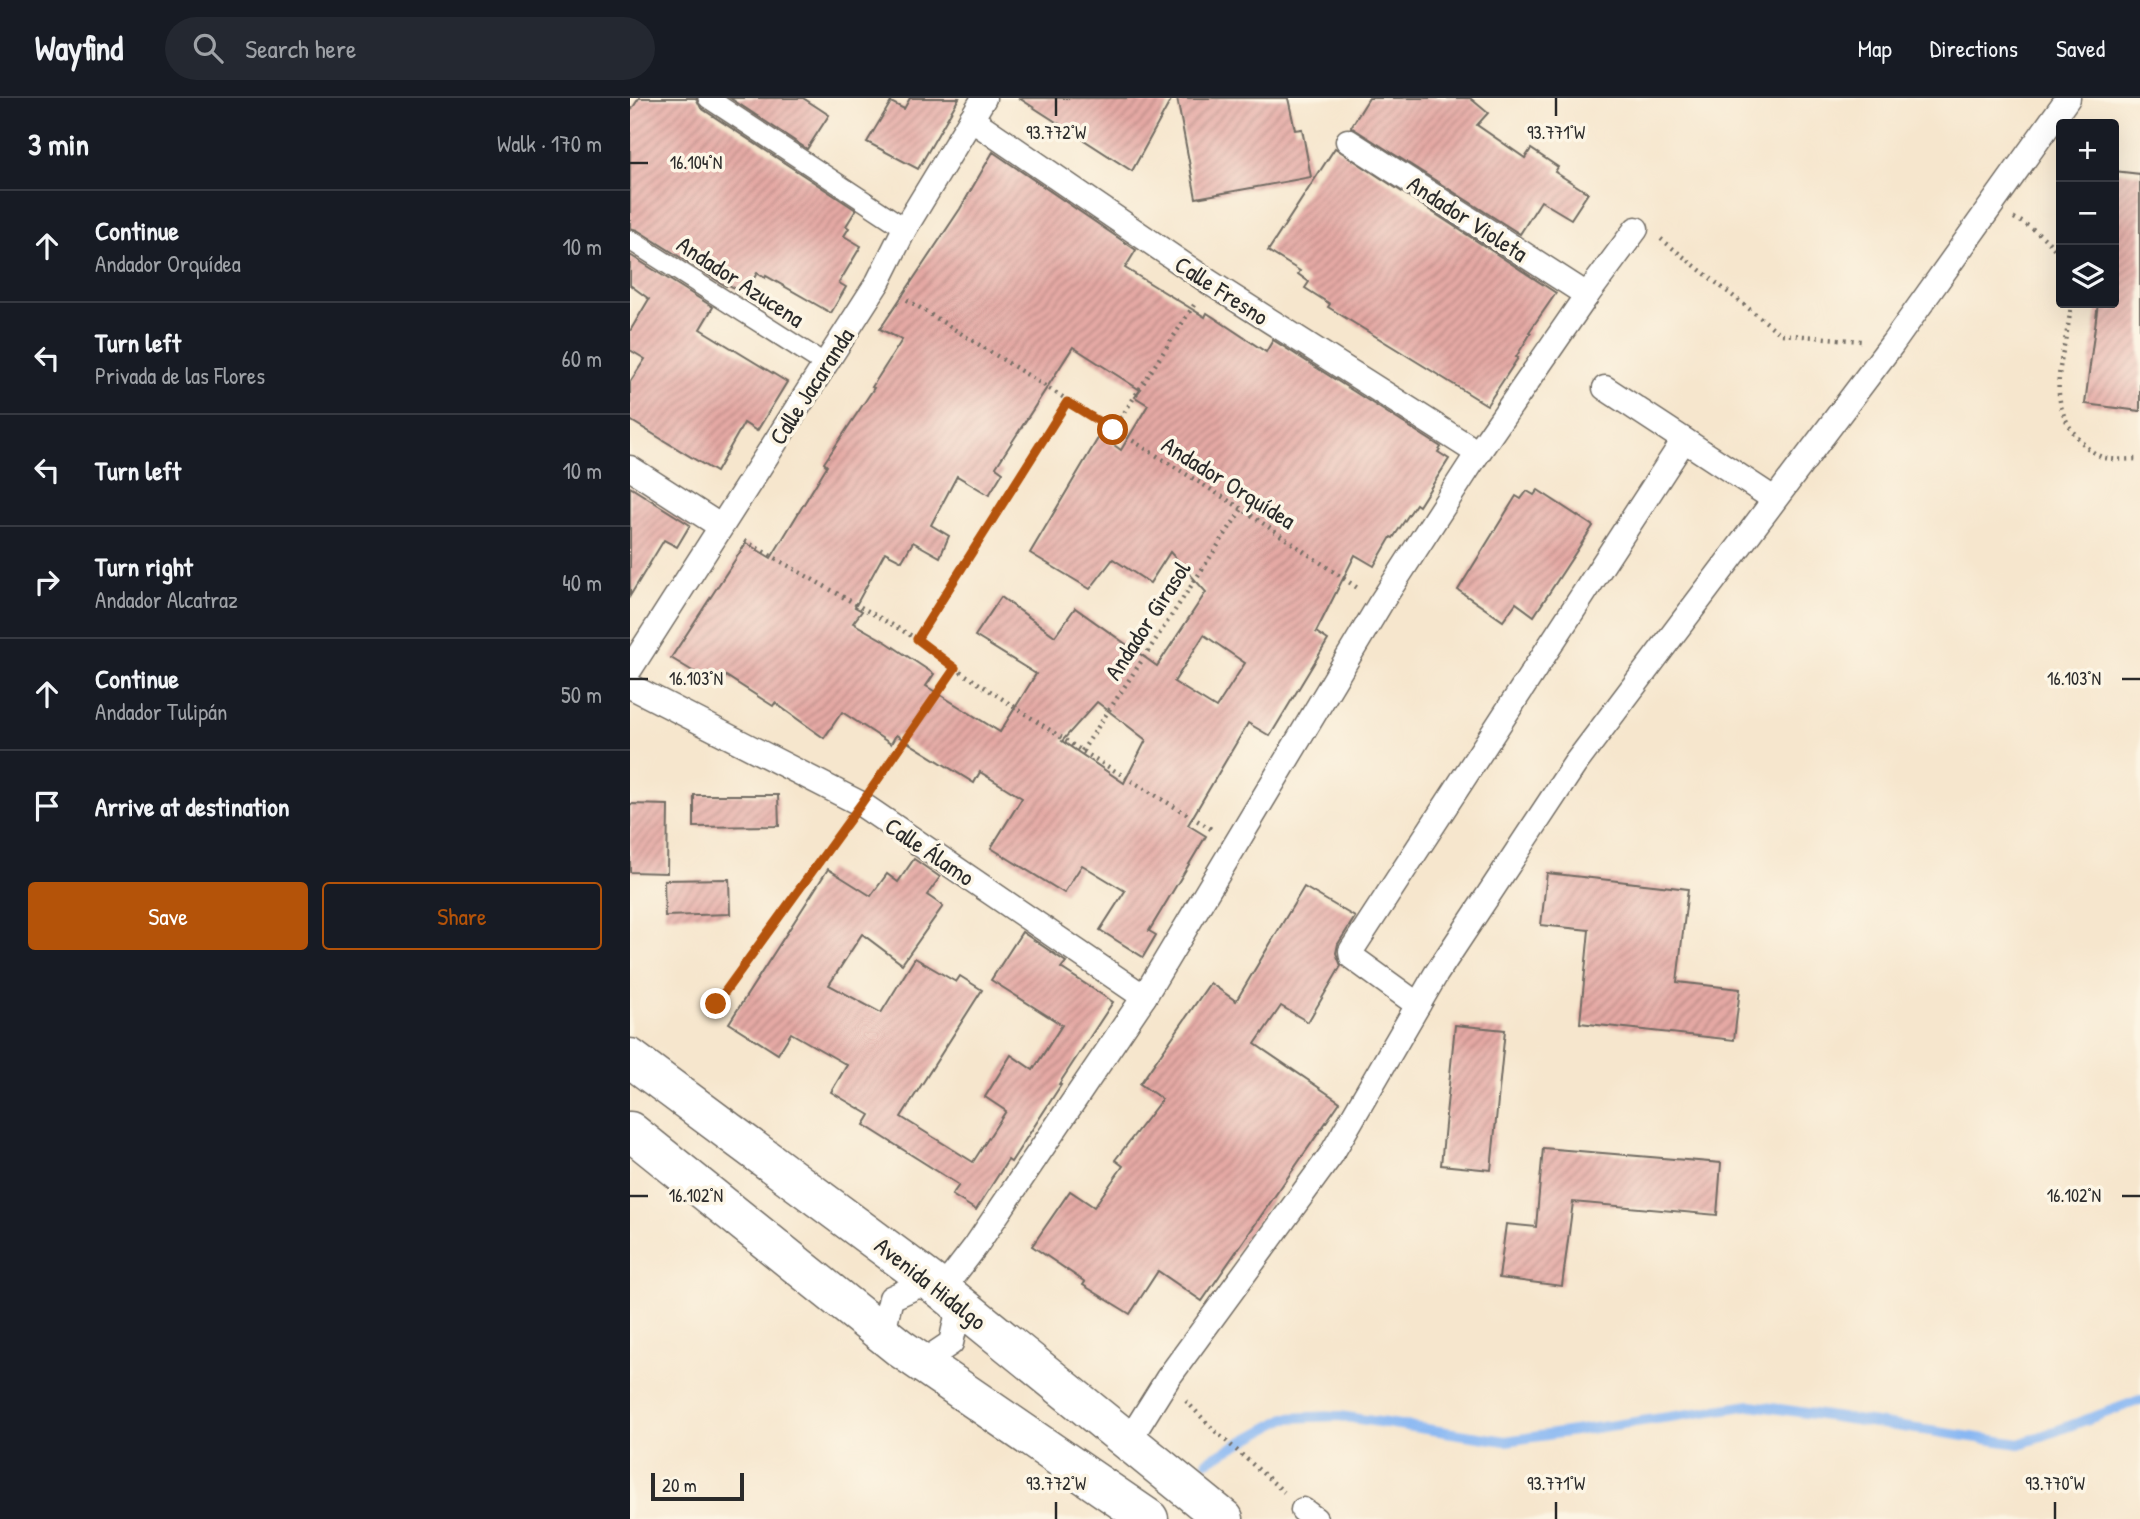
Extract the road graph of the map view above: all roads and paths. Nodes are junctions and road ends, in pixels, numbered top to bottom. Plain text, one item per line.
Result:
1 (708, 98) edge
2 (984, 98) edge
3 (2067, 98) edge
4 (971, 119) junction
5 (1349, 141) dead end
6 (1988, 209) junction
7 (905, 228) junction
8 (1636, 229) joint
9 (630, 240) edge
10 (2056, 250) edge
11 (878, 282) junction
12 (1209, 282) junction
13 (1587, 295) junction
14 (2071, 308) edge
15 (1893, 344) junction
16 (825, 364) junction
17 (1605, 388) dead end
18 (1067, 402) junction
19 (1113, 430) junction
20 (1684, 440) junction
21 (1478, 453) junction
22 (2140, 459) edge
23 (630, 468) edge
24 (1774, 499) junction
25 (1242, 509) junction
26 (720, 526) junction
27 (1380, 604) junction
28 (917, 639) junction
29 (955, 668) junction
30 (630, 670) edge
31 (630, 686) edge
32 (1082, 751) junction
33 (861, 804) junction
34 (1235, 844) junction
35 (1144, 997) junction
36 (716, 1004) dead end
37 (1418, 1004) junction
38 (630, 1058) edge
39 (630, 1131) edge
40 (942, 1290) junction
41 (900, 1348) junction
42 (1168, 1378) junction
43 (1128, 1442) junction
44 (1271, 1480) dead end
45 (1149, 1519) edge
46 (1224, 1519) edge

1 - 7 street
2 - 4 street, Calle Jacaranda
3 - 6 street
4 - 7 street, Calle Jacaranda
4 - 12 street, Calle Fresno
5 - 13 street, Andador Violeta
6 - 10 path
6 - 15 street
7 - 11 street, Calle Jacaranda
8 - 13 street
8 - 15 path
9 - 16 street, Andador Azucena
11 - 16 street, Calle Jacaranda
11 - 18 path, Andador Orquídea
12 - 19 path
12 - 21 street, Calle Fresno
13 - 21 street
14 - 22 path
15 - 24 street
16 - 26 street, Calle Jacaranda
17 - 20 street
18 - 19 path, Andador Orquídea
18 - 28 path
19 - 25 path, Andador Orquídea
20 - 24 street
20 - 37 street
21 - 27 street
23 - 26 street
24 - 37 street
25 - 27 path, Andador Orquídea
25 - 32 path, Andador Girasol
26 - 28 path
26 - 30 street, Calle Jacaranda
27 - 34 street
28 - 29 path
29 - 32 path
29 - 33 path
31 - 33 street, Calle Álamo
32 - 34 path
33 - 35 street, Calle Álamo
33 - 36 path
34 - 35 street
35 - 40 street
37 - 42 street
38 - 40 main road, Avenida Hidalgo
39 - 41 main road
40 - 41 street
40 - 41 street
40 - 43 main road, Avenida Hidalgo
41 - 45 main road
42 - 43 street
42 - 44 path
43 - 46 main road, Avenida Hidalgo

